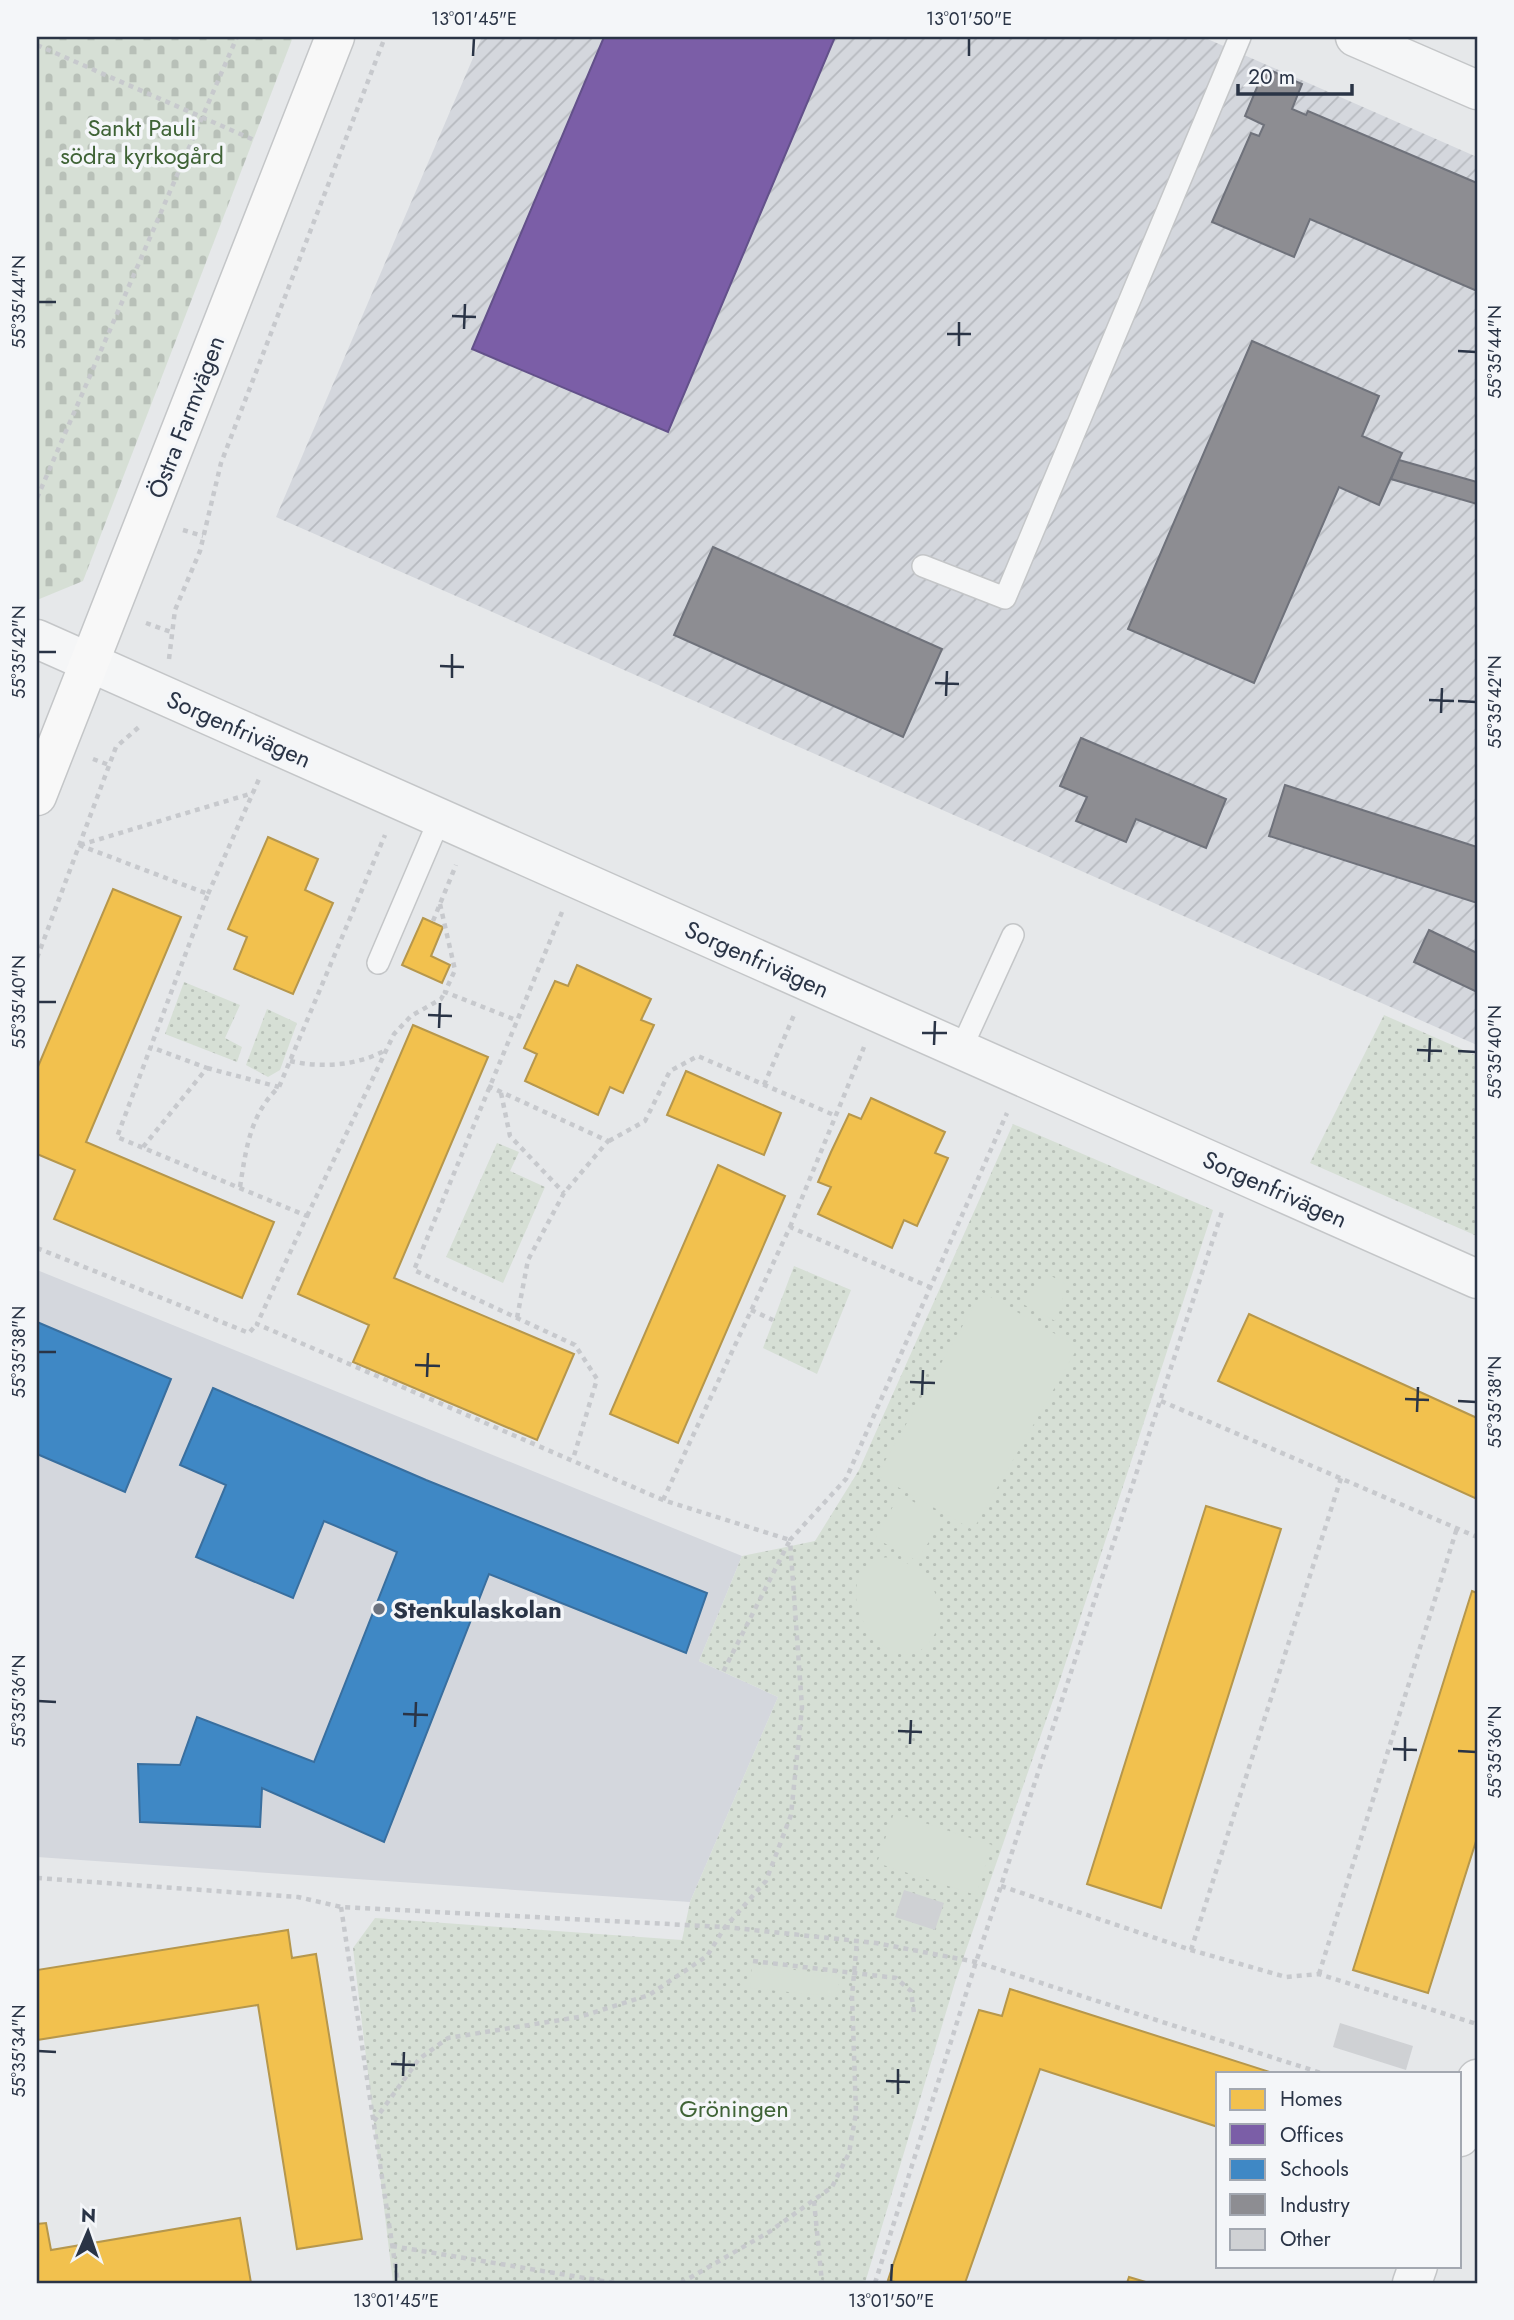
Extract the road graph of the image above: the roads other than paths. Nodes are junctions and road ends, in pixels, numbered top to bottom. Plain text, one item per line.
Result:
1 (335, 37) edge
2 (1240, 37) edge
3 (1355, 37) edge
4 (1477, 90) edge
5 (923, 566) dead end
6 (37, 639) edge
7 (89, 662) junction
8 (37, 796) edge
9 (455, 825) junction
10 (1013, 935) dead end
11 (378, 963) dead end
12 (961, 1049) junction
13 (1477, 1279) edge
14 (1477, 2079) edge
15 (1462, 2130) edge

1 - 7 street, Östra Farmvägen
2 - 5 lane
3 - 4 street
6 - 7 street, Sorgenfrivägen
7 - 8 street, Östra Farmvägen
7 - 9 street, Sorgenfrivägen
9 - 11 lane
9 - 12 street, Sorgenfrivägen
10 - 12 lane
12 - 13 street, Sorgenfrivägen
14 - 15 street

